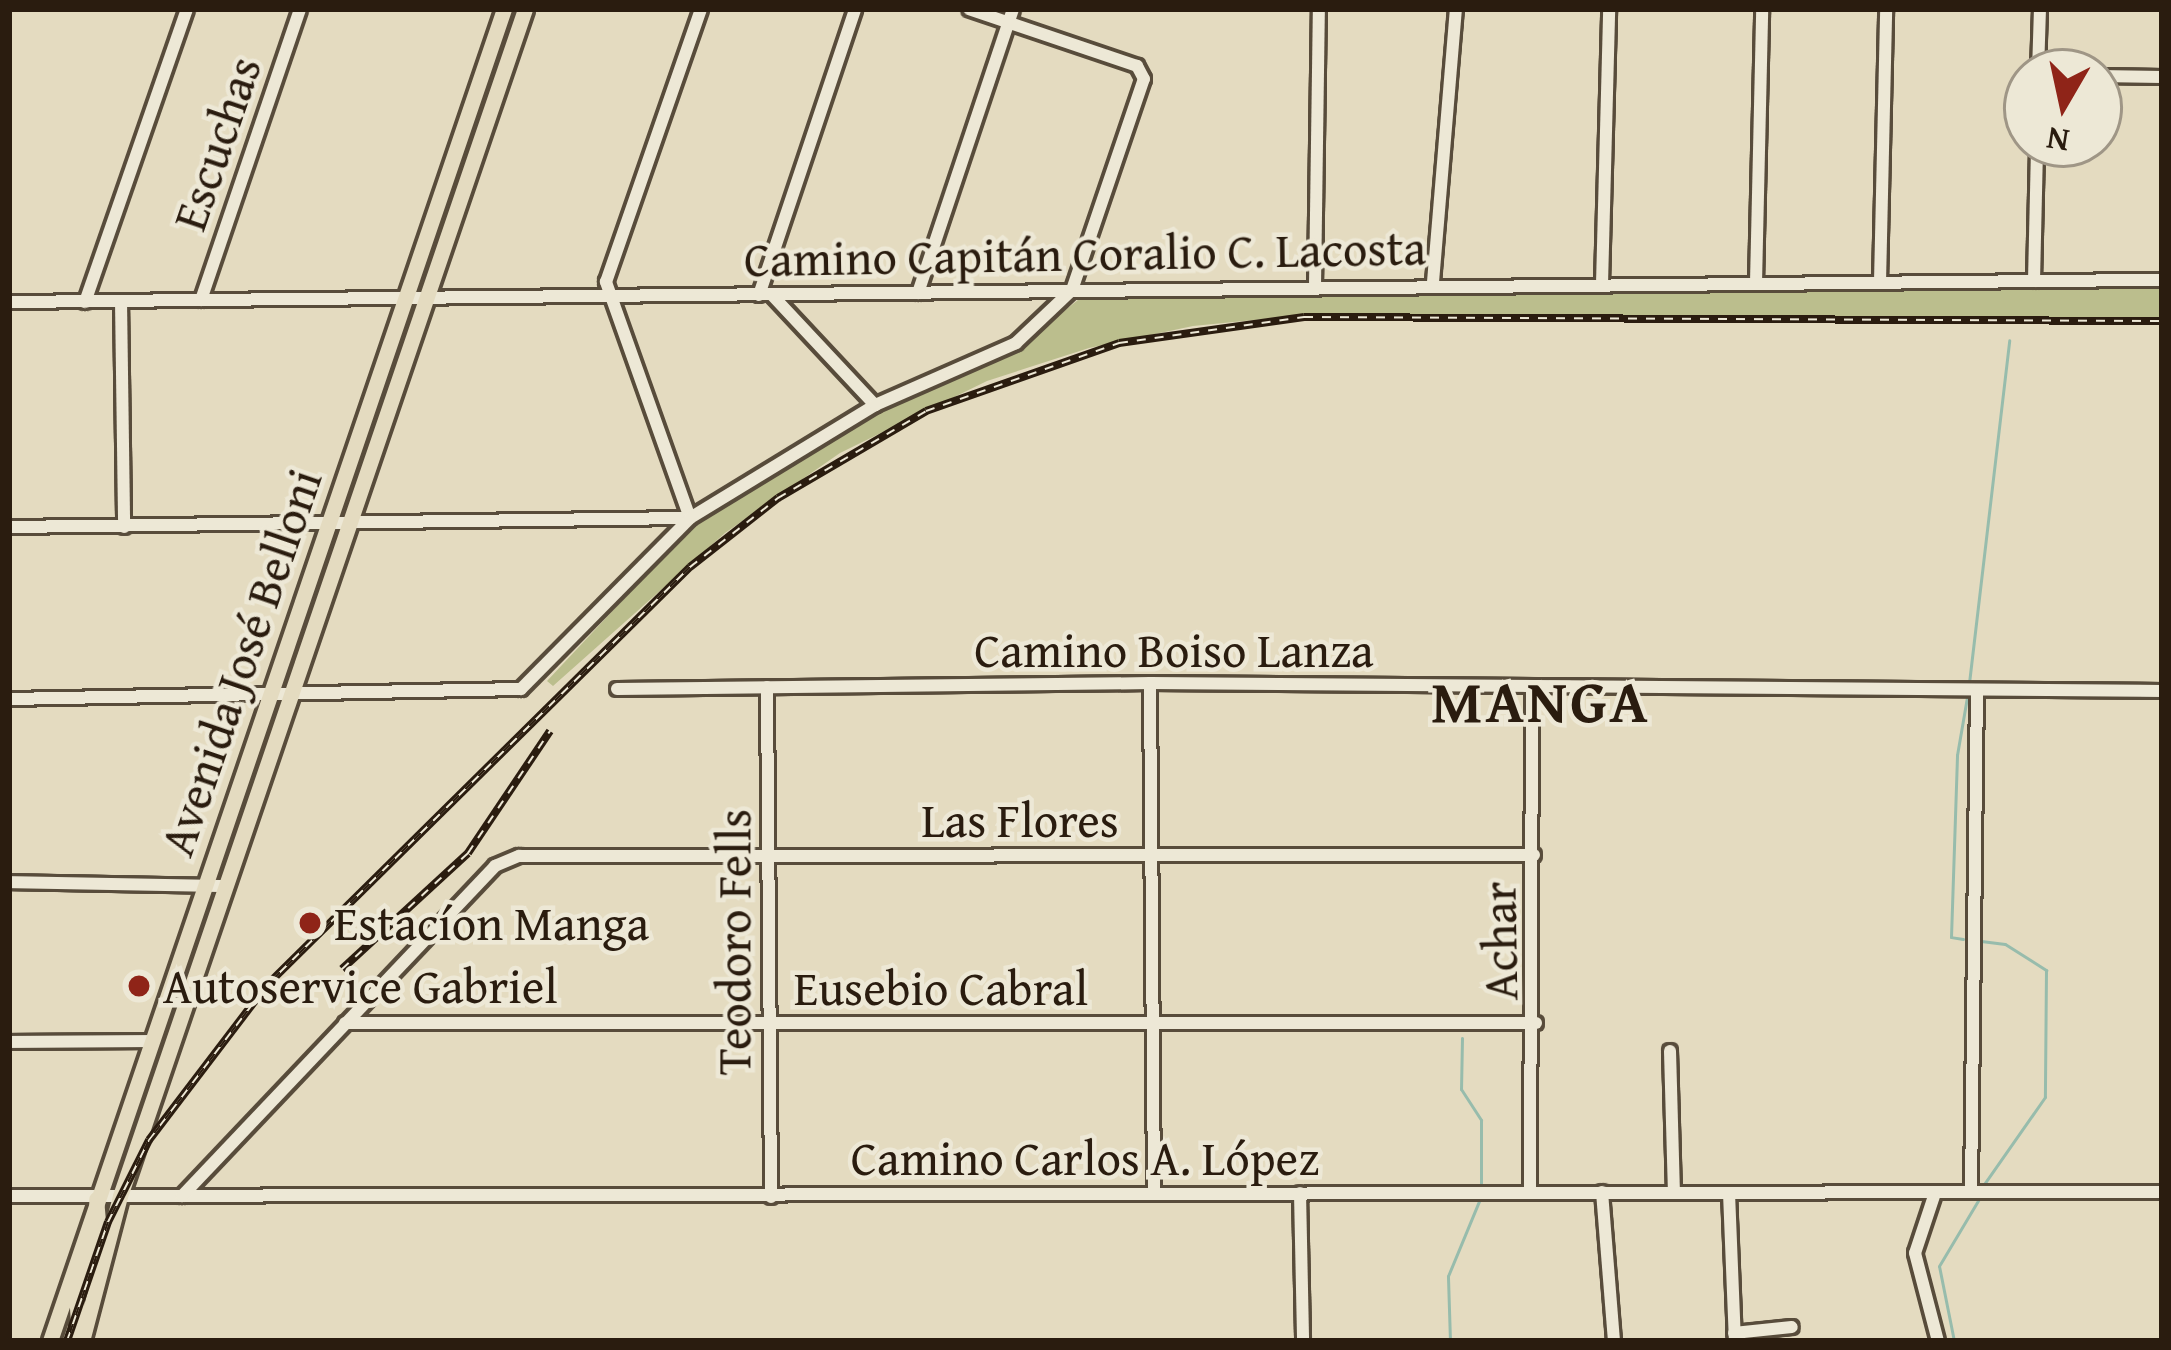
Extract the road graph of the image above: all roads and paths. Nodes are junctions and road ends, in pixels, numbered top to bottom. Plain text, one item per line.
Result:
1 (187, 9) edge
2 (300, 9) edge
3 (505, 9) edge
4 (525, 9) edge
5 (701, 9) edge
6 (855, 9) edge
7 (969, 9) edge
8 (1319, 9) edge
9 (1456, 9) edge
10 (1609, 9) edge
11 (1762, 9) edge
12 (1886, 9) edge
13 (2039, 9) edge
14 (1011, 16) edge
15 (2038, 48) edge
16 (2123, 76) edge
17 (2162, 77) edge
18 (2036, 168) edge
19 (2162, 280) edge
20 (2034, 281) junction
21 (1433, 282) junction
22 (1880, 282) junction
23 (1756, 283) junction
24 (1602, 284) junction
25 (1315, 286) junction
26 (1072, 290) junction
27 (918, 292) junction
28 (765, 295) junction
29 (609, 298) junction
30 (406, 299) junction
31 (426, 299) junction
32 (200, 300) junction
33 (121, 301) junction
34 (9, 302) edge
35 (85, 302) junction
36 (875, 405) junction
37 (691, 518) junction
38 (330, 523) junction
39 (353, 523) junction
40 (9, 527) edge
41 (124, 527) junction
42 (295, 623) junction
43 (1150, 683) junction
44 (767, 687) junction
45 (1532, 688) junction
46 (617, 689) dead end
47 (1977, 690) junction
48 (2162, 691) edge
49 (295, 694) junction
50 (9, 699) edge
51 (267, 699) junction
52 (260, 788) junction
53 (1151, 855) junction
54 (1534, 855) junction
55 (767, 857) junction
56 (207, 880) junction
57 (9, 882) edge
58 (227, 886) junction
59 (345, 1023) junction
60 (1536, 1023) junction
61 (770, 1024) junction
62 (1153, 1024) junction
63 (150, 1041) junction
64 (9, 1042) edge
65 (1670, 1051) dead end
66 (130, 1096) junction
67 (1300, 1192) junction
68 (1602, 1192) junction
69 (1674, 1192) junction
70 (1935, 1192) junction
71 (1972, 1192) junction
72 (2162, 1192) edge
73 (1154, 1193) junction
74 (1530, 1193) junction
75 (1730, 1193) junction
76 (9, 1196) edge
77 (96, 1196) junction
78 (120, 1196) junction
79 (182, 1196) junction
80 (771, 1197) junction
81 (1792, 1328) dead end
82 (1735, 1337) edge
83 (50, 1341) edge
84 (81, 1341) edge
85 (1303, 1341) edge
86 (1614, 1341) edge
87 (1939, 1341) edge

1 - 35 street
2 - 32 street, Escuchas
3 - 30 main road, Avenida José Belloni
4 - 31 main road, Avenida José Belloni
5 - 29 street
6 - 28 street
7 - 14 street
8 - 25 street
9 - 21 street
10 - 24 street
11 - 23 street
12 - 22 street
13 - 15 street
14 - 26 street
14 - 27 street
16 - 17 street
18 - 20 street
19 - 20 street, Camino Capitán Coralio C. Lacosta
20 - 22 street, Camino Capitán Coralio C. Lacosta
21 - 24 street, Camino Capitán Coralio C. Lacosta
21 - 25 street, Camino Capitán Coralio C. Lacosta
22 - 23 street, Camino Capitán Coralio C. Lacosta
23 - 24 street, Camino Capitán Coralio C. Lacosta
25 - 26 street, Camino Capitán Coralio C. Lacosta
26 - 27 street, Camino Capitán Coralio C. Lacosta
26 - 36 street
27 - 28 street, Camino Capitán Coralio C. Lacosta
28 - 29 street, Camino Capitán Coralio C. Lacosta
28 - 36 street
29 - 31 street, Camino Capitán Coralio C. Lacosta
29 - 37 street
30 - 31 street, Camino Capitán Coralio C. Lacosta
30 - 32 street, Camino Capitán Coralio C. Lacosta
30 - 38 main road, Avenida José Belloni
31 - 39 main road, Avenida José Belloni
32 - 33 street, Camino Capitán Coralio C. Lacosta
33 - 35 street, Camino Capitán Coralio C. Lacosta
33 - 41 street
34 - 35 street, Camino Capitán Coralio C. Lacosta
36 - 37 street
37 - 39 street
37 - 49 street
38 - 39 street
38 - 41 street
38 - 42 main road, Avenida José Belloni
39 - 49 main road, Avenida José Belloni
40 - 41 street
42 - 49 main road
42 - 51 main road, Avenida José Belloni
43 - 44 street, Camino Boiso Lanza
43 - 45 street, Camino Boiso Lanza
43 - 53 street
44 - 46 street, Camino Boiso Lanza
44 - 55 street, Teodoro Fells
45 - 47 street, Camino Boiso Lanza
45 - 54 street, Achar
47 - 48 street, Camino Boiso Lanza
47 - 71 street
49 - 51 street
49 - 52 main road, Avenida José Belloni
50 - 51 street
51 - 52 main road
51 - 56 main road, Avenida José Belloni
52 - 58 main road, Avenida José Belloni
53 - 54 street, Las Flores
53 - 55 street, Las Flores
53 - 62 street
54 - 60 street, Achar
55 - 59 street, Las Flores
55 - 61 street, Teodoro Fells
56 - 57 street
56 - 58 street
56 - 63 main road, Avenida José Belloni
58 - 78 main road, Avenida José Belloni
59 - 61 street, Eusebio Cabral
59 - 79 street
60 - 62 street, Eusebio Cabral
60 - 74 street, Achar
61 - 62 street, Eusebio Cabral
61 - 80 street, Teodoro Fells
62 - 73 street
63 - 64 street
63 - 66 main road, Avenida José Belloni
65 - 69 street
66 - 77 main road, Avenida José Belloni
66 - 78 main road
67 - 73 street, Camino Carlos A. López
67 - 74 street, Camino Carlos A. López
67 - 85 street
68 - 69 street, Camino Carlos A. López
68 - 74 street, Camino Carlos A. López
68 - 86 street
69 - 75 street, Camino Carlos A. López
70 - 71 street, Camino Carlos A. López
70 - 75 street, Camino Carlos A. López
70 - 87 street
71 - 72 street, Camino Carlos A. López
73 - 80 street, Camino Carlos A. López
75 - 82 street
76 - 77 street, Camino Carlos A. López
77 - 78 street, Camino Carlos A. López
77 - 83 main road, Avenida José Belloni
77 - 84 main road
78 - 79 street, Camino Carlos A. López
78 - 84 main road, Avenida José Belloni
79 - 80 street, Camino Carlos A. López
81 - 82 street

